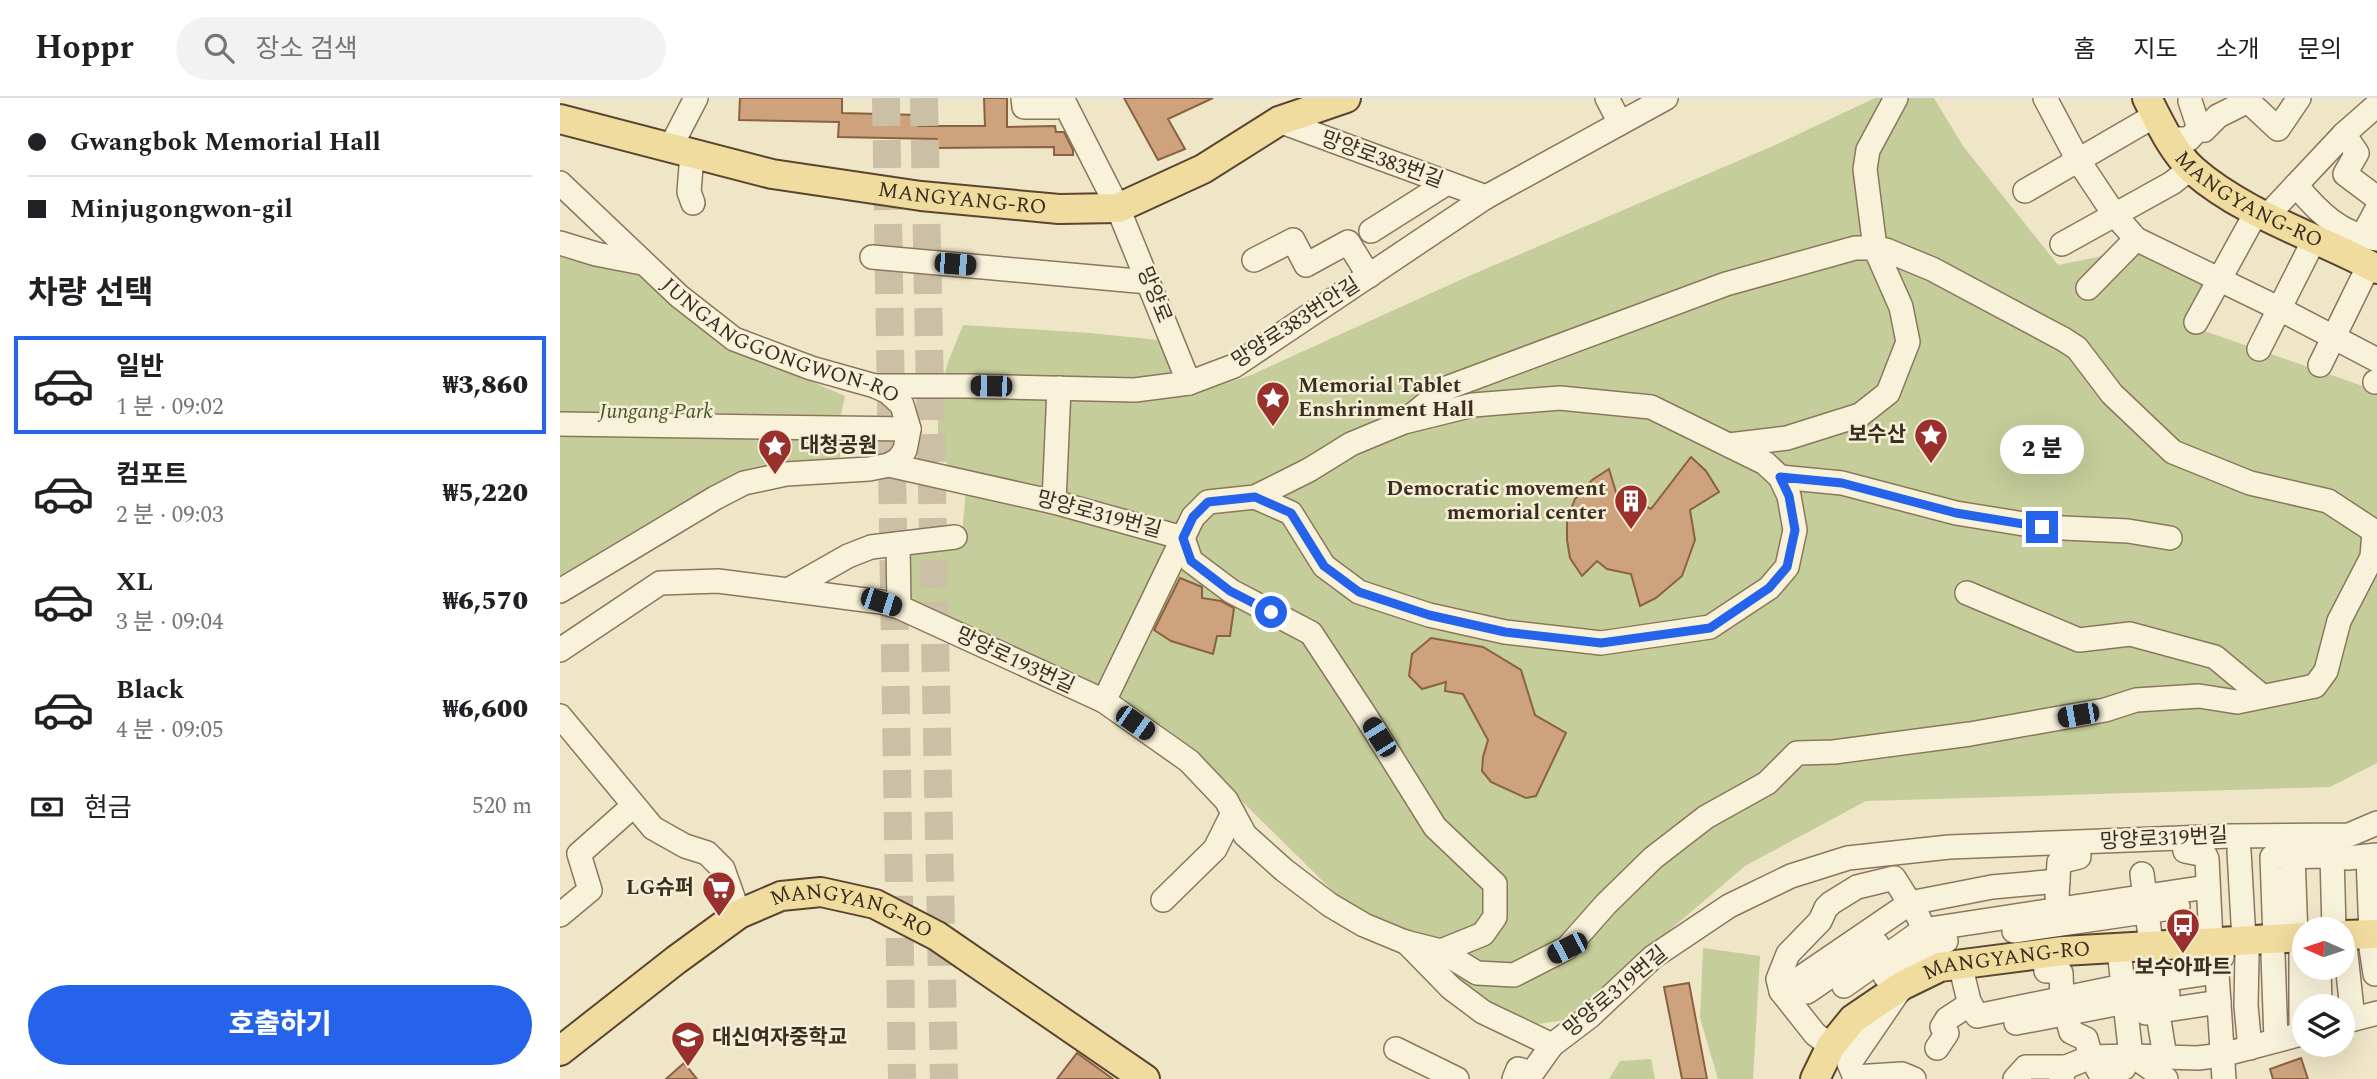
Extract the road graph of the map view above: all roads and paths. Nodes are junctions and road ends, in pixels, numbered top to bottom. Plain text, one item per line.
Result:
1 (696, 98) edge
2 (1023, 98) edge
3 (1346, 98) edge
4 (1607, 98) edge
5 (1666, 98) edge
6 (1896, 98) edge
7 (2045, 98) edge
8 (2299, 98) edge
9 (2247, 99) edge
10 (2190, 101) dead end
11 (1059, 102) edge
12 (2374, 105) edge
13 (2151, 107) edge
14 (560, 119) edge
15 (1279, 121) junction
16 (1620, 123) junction
17 (2199, 128) junction
18 (2344, 134) junction
19 (2174, 144) junction
20 (681, 151) junction
21 (2078, 160) junction
22 (2191, 168) junction
23 (560, 183) edge
24 (1447, 183) junction
25 (2297, 185) junction
26 (2025, 191) dead end
27 (2370, 193) edge
28 (1486, 197) junction
29 (693, 203) dead end
30 (1118, 208) junction
31 (2377, 209) edge
32 (2262, 213) junction
33 (2114, 214) junction
34 (1371, 231) dead end
35 (2315, 238) junction
36 (2136, 239) junction
37 (560, 243) edge
38 (2062, 244) dead end
39 (1875, 248) junction
40 (2371, 253) edge
41 (872, 257) dead end
42 (1254, 260) dead end
43 (642, 263) junction
44 (1369, 276) junction
45 (2220, 279) junction
46 (1148, 282) junction
47 (2088, 288) dead end
48 (2278, 308) junction
49 (2196, 322) dead end
50 (2334, 338) junction
51 (2259, 349) dead end
52 (2320, 366) dead end
53 (2376, 374) edge
54 (1189, 383) junction
55 (875, 386) junction
56 (1059, 388) junction
57 (1404, 422) junction
58 (560, 424) edge
59 (909, 429) junction
60 (1729, 445) junction
61 (889, 466) junction
62 (1780, 477) junction
63 (1255, 497) junction
64 (1054, 502) junction
65 (955, 537) dead end
66 (1183, 538) junction
67 (2170, 538) dead end
68 (898, 544) junction
69 (788, 590) junction
70 (560, 591) edge
71 (1968, 593) dead end
72 (899, 607) junction
73 (560, 650) edge
74 (2262, 696) junction
75 (1104, 701) junction
76 (560, 716) edge
77 (633, 806) junction
78 (1233, 813) junction
79 (2377, 824) edge
80 (2183, 838) junction
81 (2078, 844) junction
82 (2239, 851) dead end
83 (2332, 856) junction
84 (2372, 856) edge
85 (1820, 867) junction
86 (2207, 880) junction
87 (2144, 891) junction
88 (1163, 900) dead end
89 (1831, 903) junction
90 (1994, 911) junction
91 (739, 914) junction
92 (560, 915) edge
93 (2057, 920) junction
94 (1930, 938) junction
95 (2358, 938) edge
96 (1405, 942) junction
97 (2231, 944) junction
98 (2290, 944) edge
99 (1441, 951) junction
100 (2150, 952) junction
101 (2375, 974) edge
102 (1903, 985) junction
103 (2218, 987) junction
104 (2123, 988) junction
105 (1781, 991) junction
106 (1807, 992) dead end
107 (1849, 992) dead end
108 (2095, 993) junction
109 (2297, 994) edge
110 (2351, 994) edge
111 (2156, 997) junction
112 (2063, 999) junction
113 (1970, 1003) junction
114 (2377, 1013) edge
115 (2355, 1019) edge
116 (2016, 1024) dead end
117 (2292, 1036) edge
118 (2276, 1040) junction
119 (1552, 1045) junction
120 (1831, 1046) junction
121 (1937, 1048) dead end
122 (2250, 1048) junction
123 (1396, 1049) dead end
124 (560, 1051) edge
125 (2222, 1055) junction
126 (2091, 1057) junction
127 (2148, 1062) edge
128 (2063, 1073) edge
129 (1855, 1078) edge
130 (1145, 1079) edge
131 (1457, 1079) edge
132 (1514, 1079) edge
133 (1815, 1079) edge
134 (1914, 1079) edge
135 (2015, 1079) edge
136 (2103, 1079) edge
137 (2224, 1079) edge

1 - 20 street
2 - 11 street
3 - 15 main road, MANGYANG-RO
4 - 16 street
5 - 16 street, 망양로383번안길
6 - 39 street
7 - 21 street
8 - 9 street
9 - 17 street
10 - 17 street
11 - 30 street, 망양로
12 - 18 street
13 - 19 main road, MANGYANG-RO
13 - 21 street
14 - 20 main road, MANGYANG-RO
15 - 24 street, 망양로383번길
15 - 30 main road, MANGYANG-RO
16 - 28 street, 망양로383번안길
17 - 19 street
18 - 25 street
18 - 27 street
19 - 22 main road, MANGYANG-RO
20 - 29 street
20 - 30 main road, MANGYANG-RO
21 - 26 street
21 - 33 street
22 - 32 main road, MANGYANG-RO
22 - 33 street
23 - 43 street, JUNGANGGONGWON-RO
24 - 28 street, 망양로383번길
24 - 34 street
25 - 32 street
25 - 40 street
28 - 44 street, 망양로383번안길
30 - 46 street, 망양로
31 - 40 street
32 - 35 main road, MANGYANG-RO
32 - 45 street
33 - 36 street
33 - 38 street
35 - 40 main road, MANGYANG-RO
35 - 48 street
36 - 45 street
36 - 47 street
37 - 43 street
39 - 57 street
39 - 60 street
39 - 74 street
40 - 50 street
41 - 46 street
42 - 44 street
43 - 55 street, JUNGANGGONGWON-RO
44 - 54 street, 망양로383번안길
45 - 48 street
45 - 49 street
46 - 54 street, 망양로
48 - 50 street
48 - 51 street
50 - 52 street
50 - 53 street
54 - 56 street, 망양로383번안길
55 - 56 street, 망양로383번안길
55 - 59 street, JUNGANGGONGWON-RO
56 - 64 street
57 - 60 street
57 - 63 street
58 - 59 street
59 - 61 street, JUNGANGGONGWON-RO
60 - 62 street
61 - 64 street, 망양로319번길
61 - 70 street
62 - 63 street
62 - 67 street
63 - 66 street
64 - 66 street, 망양로319번길
65 - 68 street
66 - 75 street
66 - 99 street, 망양로319번길
68 - 69 street
68 - 72 street
69 - 72 street, 망양로193번길
69 - 73 street, 망양로193번길
71 - 74 street
72 - 75 street, 망양로193번길
74 - 99 street
75 - 78 street, 망양로193번길
76 - 77 street
77 - 91 street
77 - 92 street
78 - 88 street
78 - 96 street, 망양로193번길
79 - 80 street, 망양로319번길
80 - 81 street, 망양로319번길
80 - 86 street
81 - 85 street, 망양로319번길
81 - 93 street
82 - 97 street
83 - 84 street
83 - 95 street
83 - 98 street
84 - 95 street
85 - 89 street
85 - 119 street, 망양로319번길
86 - 87 street
86 - 87 street
86 - 97 street
87 - 93 street
87 - 100 street
89 - 94 street
89 - 105 street
90 - 93 street
90 - 93 street
90 - 94 street
90 - 94 street
91 - 124 main road, MANGYANG-RO
91 - 130 main road, MANGYANG-RO
93 - 94 main road, MANGYANG-RO
93 - 100 main road, MANGYANG-RO
93 - 112 street
94 - 102 main road, MANGYANG-RO
94 - 105 street
94 - 106 street
94 - 107 street
94 - 113 street
95 - 101 street
95 - 110 street
96 - 99 street
96 - 119 street, 망양로319번길
97 - 98 main road, MANGYANG-RO
97 - 100 main road, MANGYANG-RO
97 - 103 street
97 - 122 street
98 - 109 street
98 - 118 street
100 - 111 street
102 - 120 main road, MANGYANG-RO
102 - 129 street
103 - 111 street
103 - 125 street
104 - 108 street
104 - 108 street
104 - 111 street
104 - 111 street
104 - 127 street
105 - 120 street
108 - 112 street
108 - 112 street
111 - 127 street
112 - 113 street
112 - 113 street
112 - 116 street
112 - 126 street
113 - 121 street
114 - 115 street
117 - 118 street
118 - 122 street
119 - 132 street
120 - 133 main road, MANGYANG-RO
122 - 125 street
123 - 131 street
125 - 127 street
125 - 137 street
126 - 127 street
126 - 128 street
127 - 136 street
128 - 135 street
129 - 134 street

